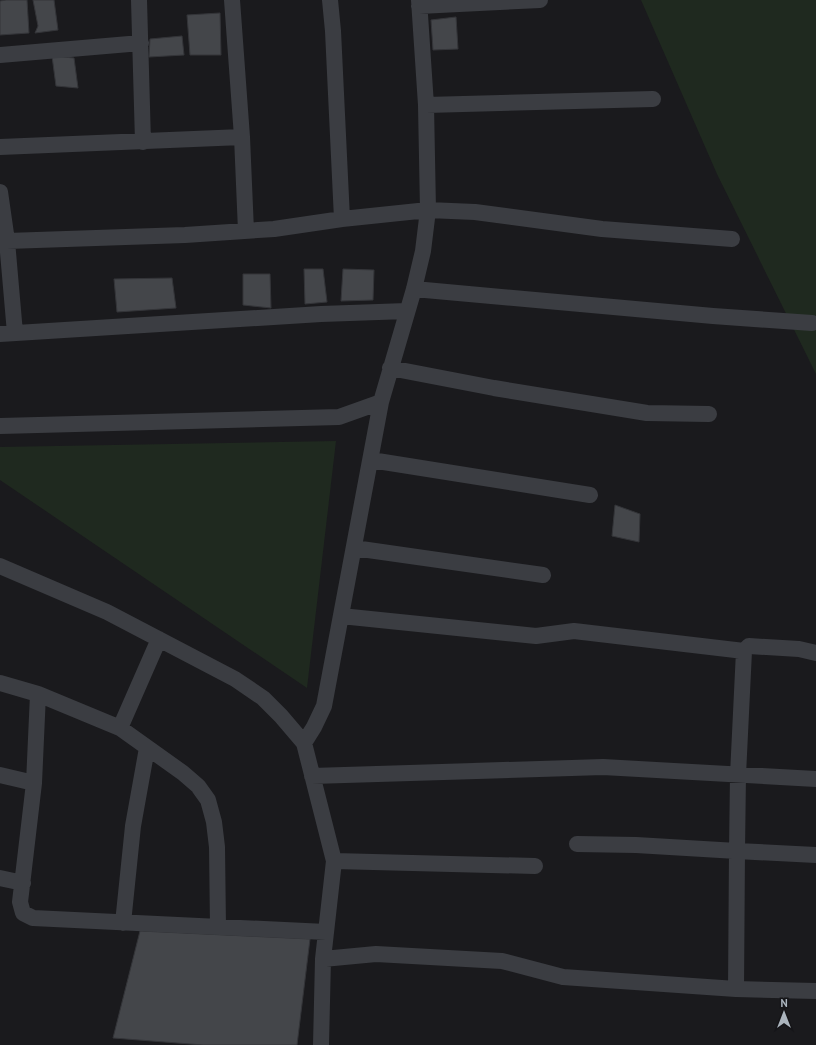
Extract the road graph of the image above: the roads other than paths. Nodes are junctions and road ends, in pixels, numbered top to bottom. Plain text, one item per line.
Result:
1 (139, 0) edge
2 (232, 0) edge
3 (330, 0) edge
4 (540, 0) edge
5 (419, 3) edge
6 (140, 43) junction
7 (0, 55) edge
8 (653, 99) dead end
9 (426, 105) junction
10 (242, 137) junction
11 (143, 142) junction
12 (0, 147) edge
13 (0, 192) edge
14 (428, 210) junction
15 (342, 219) junction
16 (246, 231) junction
17 (732, 239) dead end
18 (7, 241) junction
19 (414, 289) junction
20 (407, 311) junction
21 (812, 323) dead end
22 (8, 334) edge
23 (390, 368) junction
24 (381, 402) junction
25 (709, 414) dead end
26 (0, 426) edge
27 (371, 460) junction
28 (590, 495) dead end
29 (354, 548) junction
30 (0, 566) edge
31 (543, 575) dead end
32 (341, 616) junction
33 (158, 639) junction
34 (744, 651) junction
35 (816, 653) edge
36 (0, 683) edge
37 (38, 694) junction
38 (120, 728) junction
39 (304, 743) junction
40 (147, 748) junction
41 (0, 775) edge
42 (738, 775) junction
43 (312, 776) junction
44 (816, 779) edge
45 (34, 783) junction
46 (577, 844) dead end
47 (737, 851) junction
48 (816, 855) edge
49 (334, 861) junction
50 (535, 866) dead end
51 (0, 878) edge
52 (23, 883) junction
53 (122, 923) junction
54 (218, 927) junction
55 (326, 932) junction
56 (322, 959) junction
57 (736, 989) junction
58 (816, 990) edge
59 (321, 1045) edge

1 - 6 street
2 - 10 street
3 - 15 street
4 - 5 street
5 - 9 street
6 - 7 street
6 - 11 street
8 - 9 street
9 - 14 street
10 - 11 street
10 - 16 street
11 - 12 street
13 - 18 street
14 - 15 street
14 - 17 street
14 - 19 street
15 - 16 street
16 - 18 street
18 - 22 street
19 - 20 street
19 - 21 street
20 - 22 street
20 - 23 street
23 - 24 street
23 - 25 street
24 - 26 street
24 - 27 street
27 - 28 street
27 - 29 street
29 - 31 street
29 - 32 street
30 - 33 street
32 - 34 street
32 - 39 street
33 - 38 street
33 - 39 street
34 - 35 street
34 - 42 street
36 - 37 street
37 - 38 street
37 - 45 street
38 - 40 street
39 - 43 street
40 - 53 street
40 - 54 street
41 - 45 street
42 - 43 street
42 - 44 street
42 - 47 street
43 - 49 street
45 - 52 street
46 - 47 street
47 - 48 street
47 - 57 street
49 - 50 street
49 - 55 street
51 - 52 street
52 - 53 street
53 - 54 street
54 - 55 street
55 - 56 street
56 - 57 street
56 - 59 street
57 - 58 street

